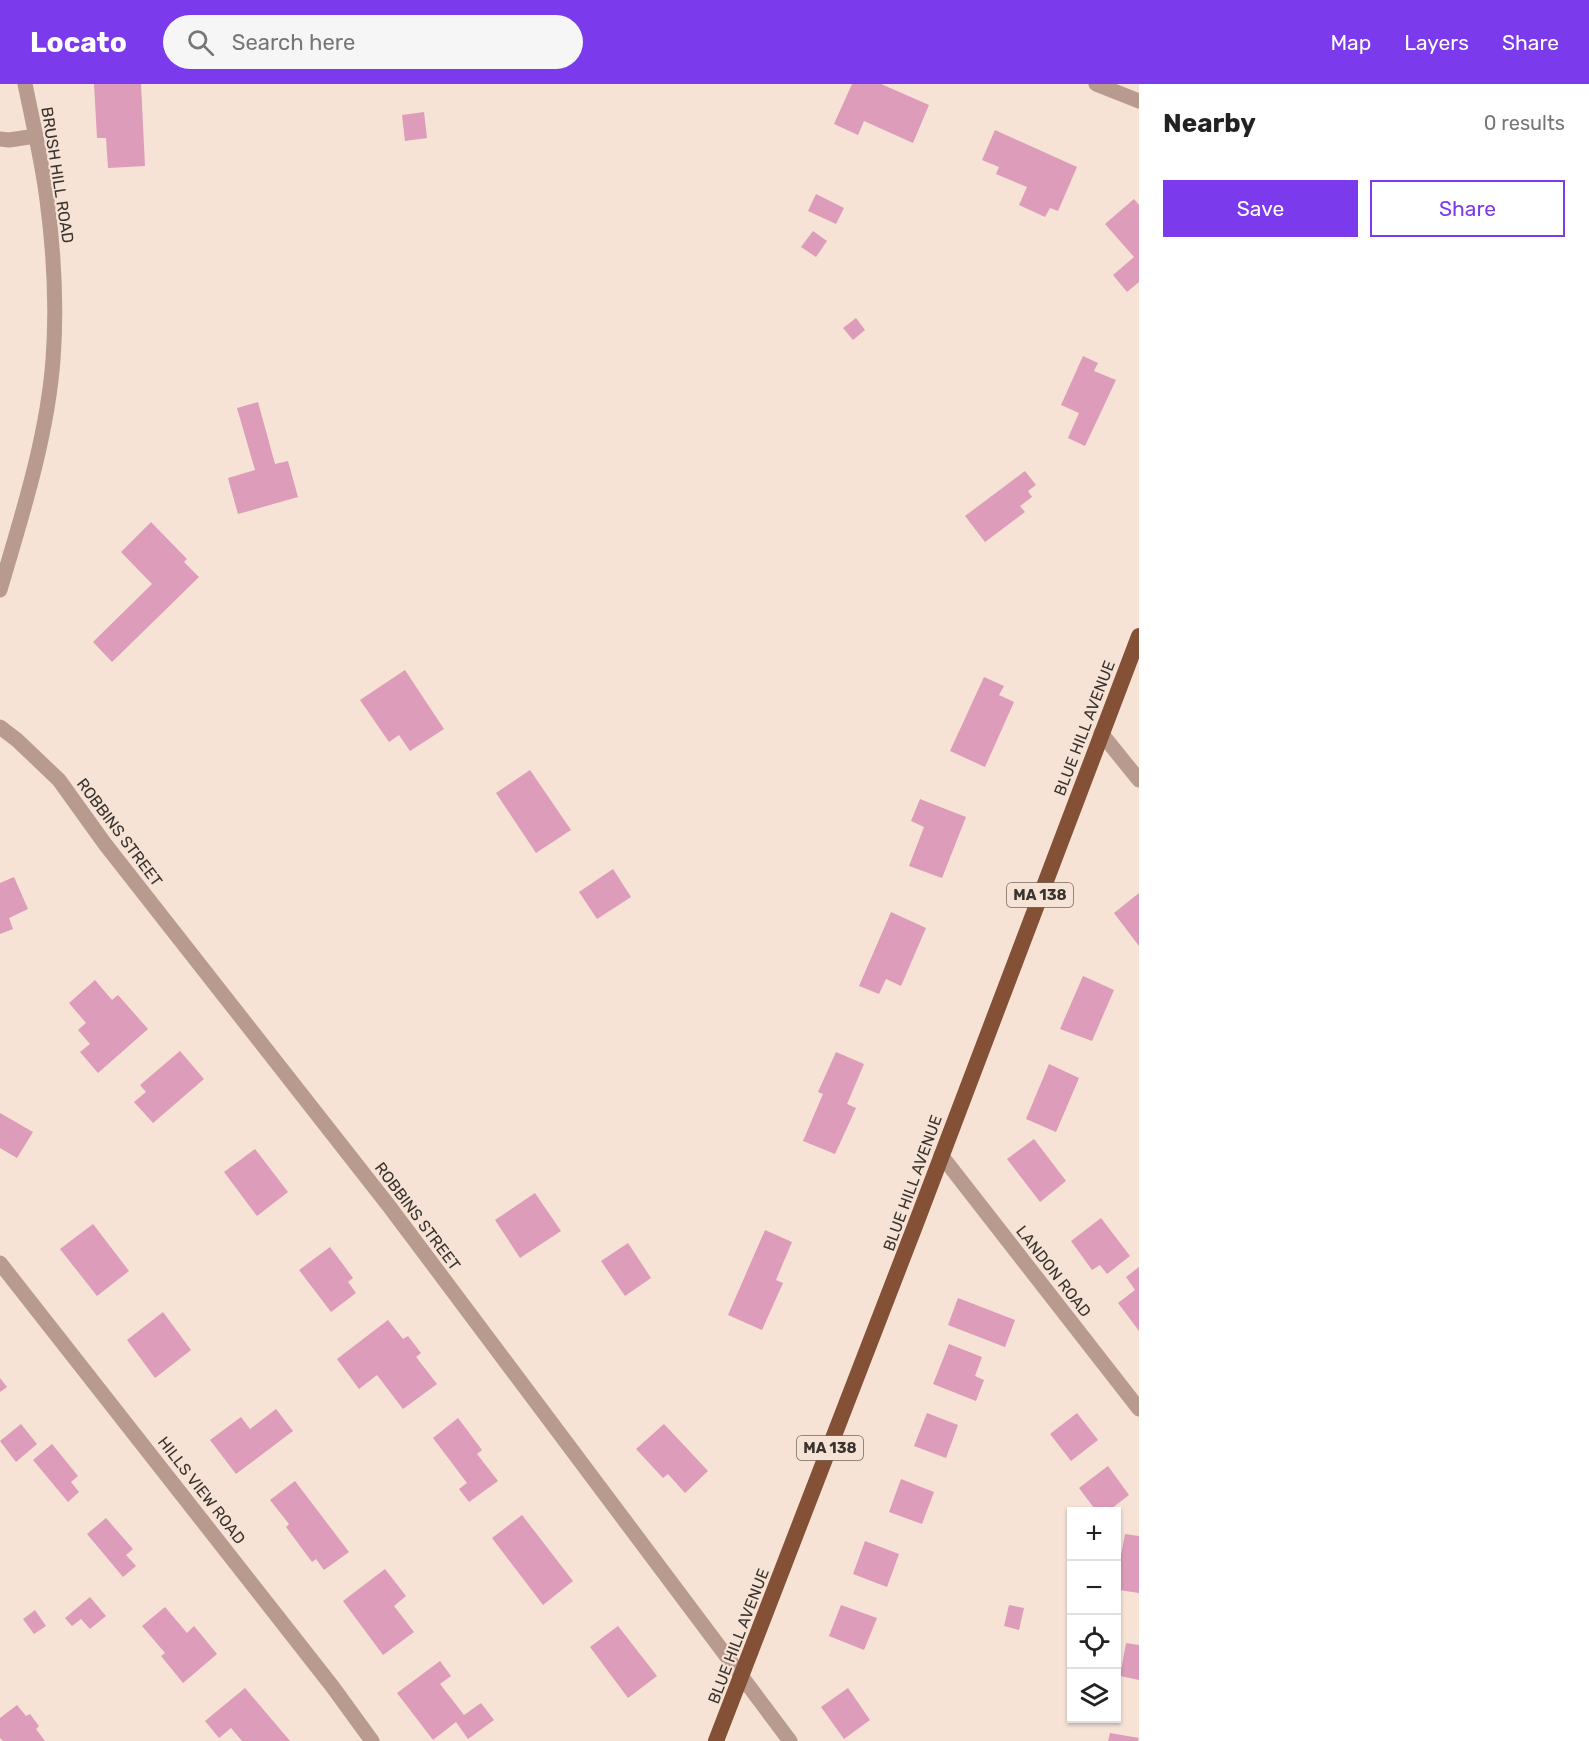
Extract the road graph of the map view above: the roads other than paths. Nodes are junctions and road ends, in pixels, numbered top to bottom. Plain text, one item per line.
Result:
1 (25, 84) edge
2 (1096, 84) edge
3 (1139, 101) edge
4 (36, 136) junction
5 (0, 139) edge
6 (0, 590) edge
7 (1139, 636) edge
8 (0, 727) edge
9 (1101, 733) junction
10 (1139, 780) edge
11 (941, 1155) junction
12 (0, 1263) edge
13 (1139, 1409) edge
14 (741, 1677) junction
15 (372, 1741) edge
16 (716, 1741) edge
17 (790, 1741) edge

1 - 4 street, BRUSH HILL ROAD
2 - 3 street
4 - 5 street
4 - 6 street, BRUSH HILL ROAD
7 - 9 highway, BLUE HILL AVENUE / MA 138
8 - 14 street, ROBBINS STREET
9 - 10 street
9 - 11 highway, BLUE HILL AVENUE / MA 138
11 - 13 street, LANDON ROAD
11 - 14 highway, BLUE HILL AVENUE / MA 138
12 - 15 street, HILLS VIEW ROAD
14 - 16 highway, BLUE HILL AVENUE / MA 138
14 - 17 street, ROBBINS STREET

